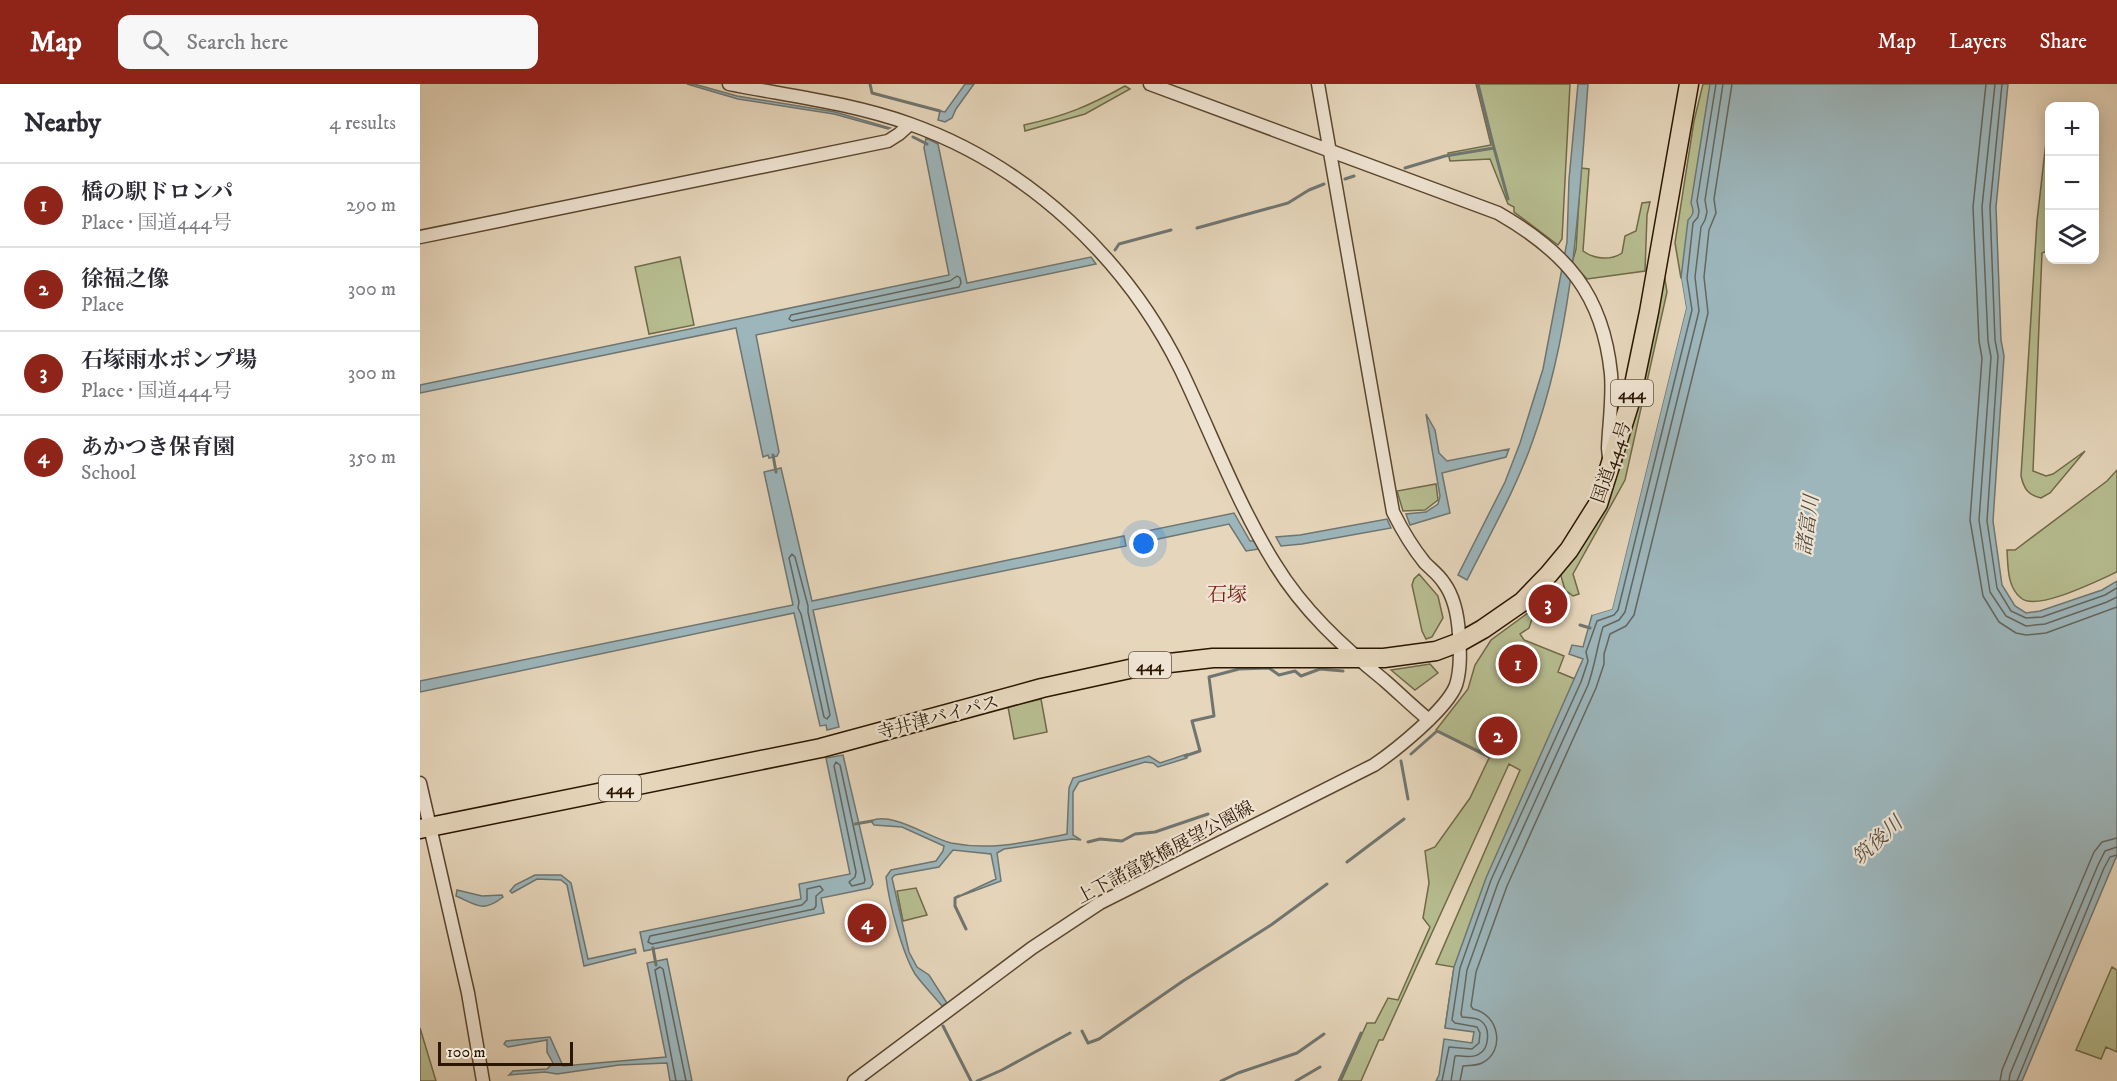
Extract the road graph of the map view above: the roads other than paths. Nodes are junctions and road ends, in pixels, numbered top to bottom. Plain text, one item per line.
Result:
1 (729, 84) edge
2 (1150, 84) edge
3 (1318, 84) edge
4 (1689, 84) edge
5 (910, 124) junction
6 (1329, 150) junction
7 (420, 237) edge
8 (1611, 469) junction
9 (1460, 642) junction
10 (1358, 659) junction
11 (1429, 720) junction
12 (420, 783) edge
13 (425, 827) edge
14 (862, 1079) edge
15 (483, 1081) edge

1 - 5 street
2 - 6 street
3 - 6 street, 上下諸富鉄橋展望公園線
4 - 8 highway, 国道444号 / 444
5 - 7 street
5 - 10 street
6 - 8 street
6 - 9 street, 上下諸富鉄橋展望公園線
8 - 9 highway, 国道444号 / 444
9 - 10 highway, 寺井津バイパス / 444
9 - 11 street, 上下諸富鉄橋展望公園線
10 - 11 street
10 - 13 highway, 寺井津バイパス / 444
11 - 14 street, 上下諸富鉄橋展望公園線
12 - 13 street
13 - 15 street

